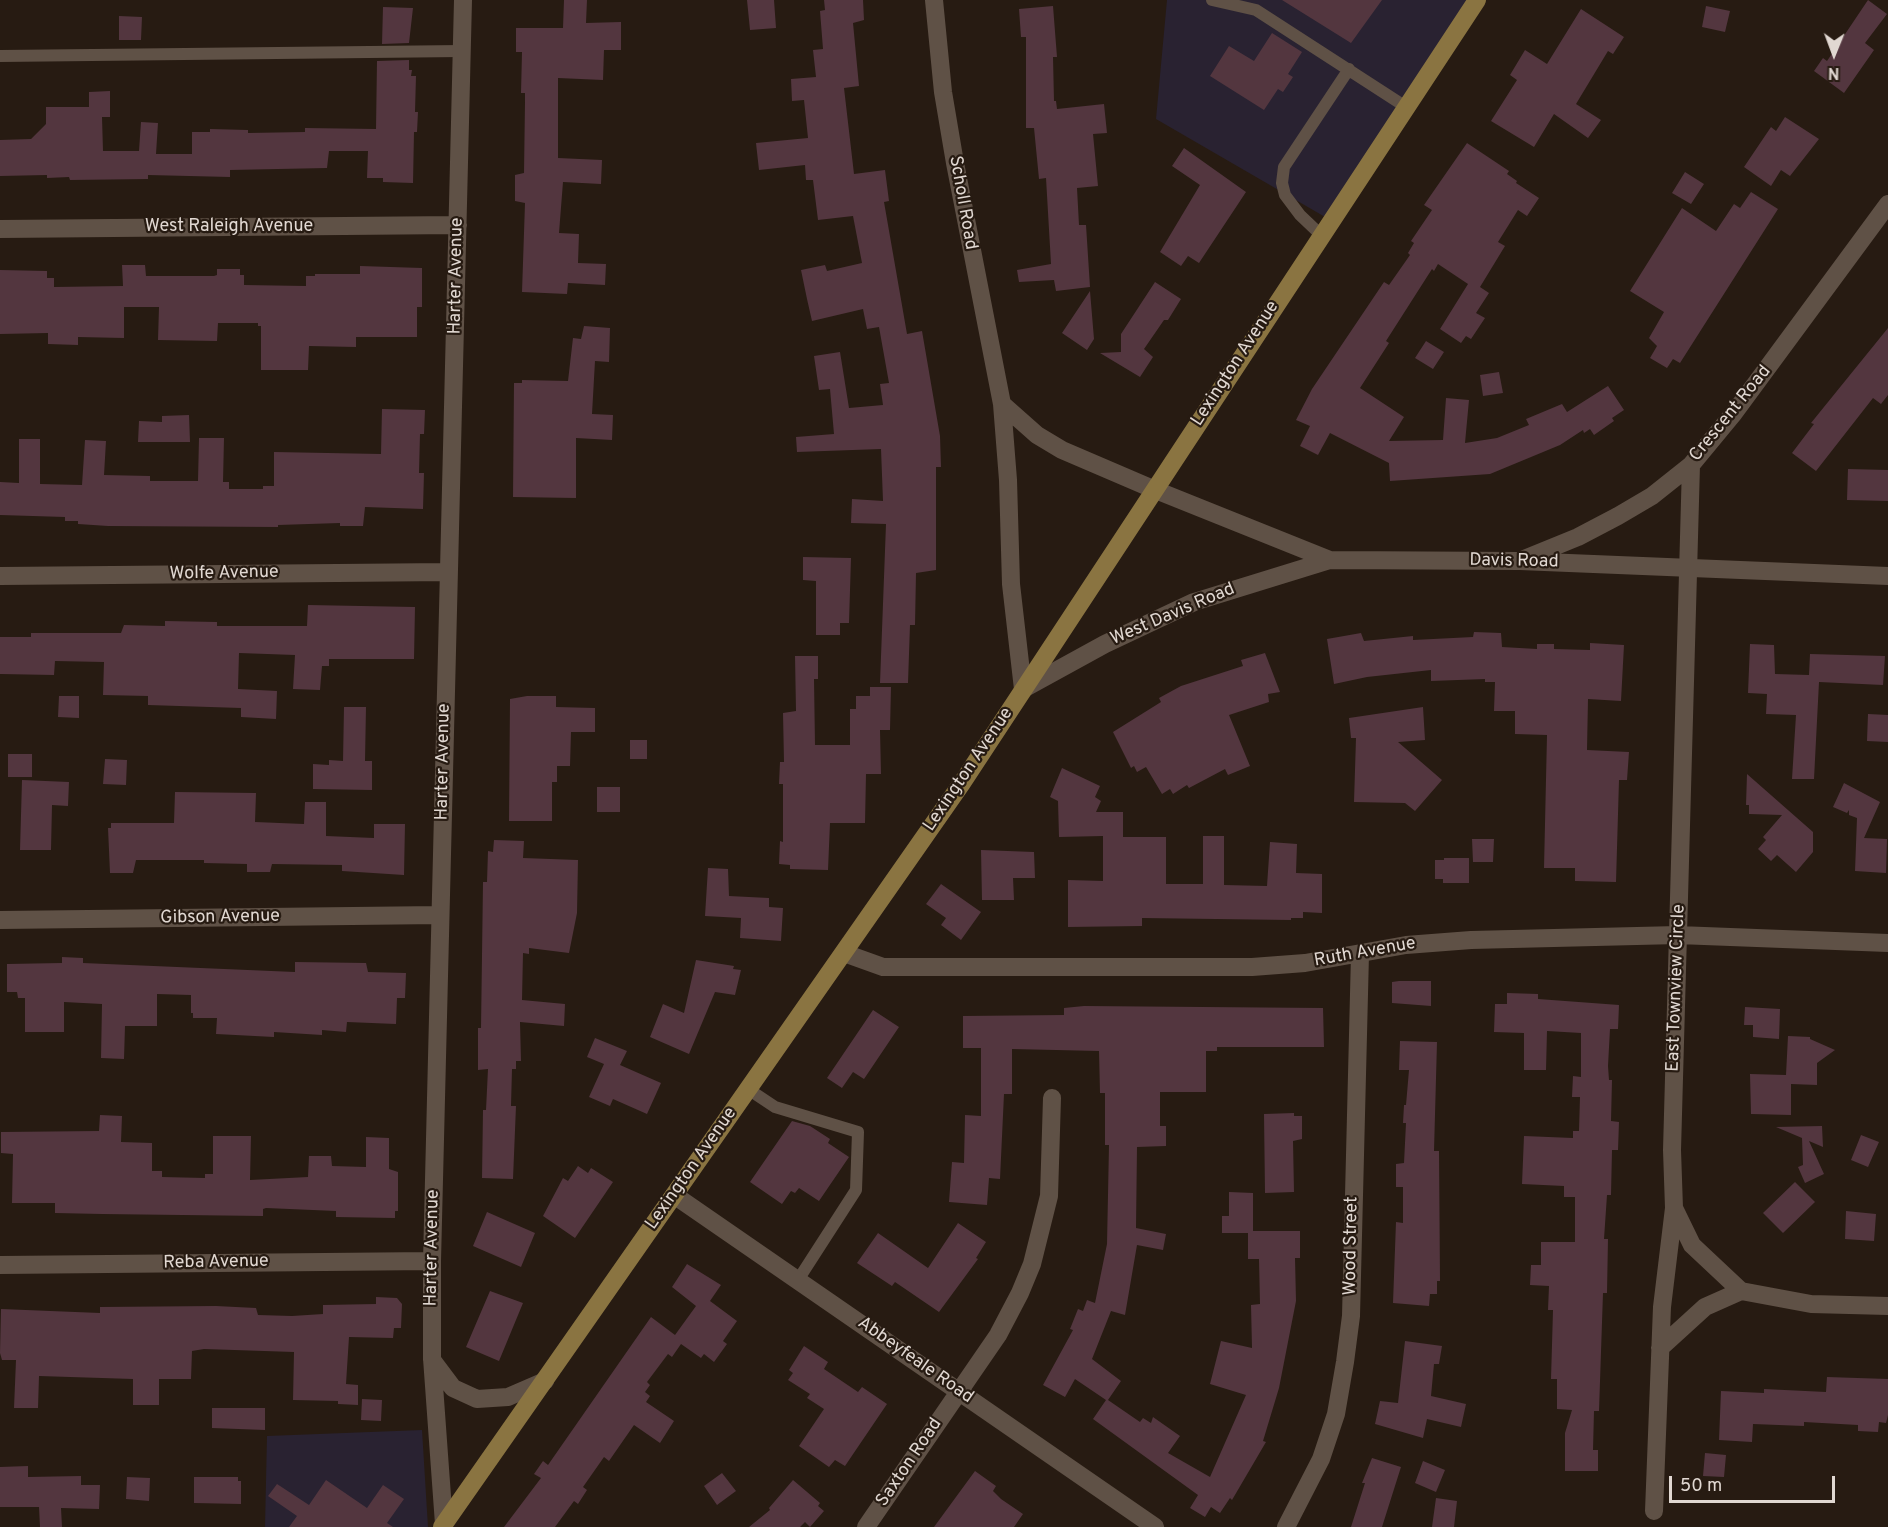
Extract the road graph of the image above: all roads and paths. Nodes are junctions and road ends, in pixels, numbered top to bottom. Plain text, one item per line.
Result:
1 (463, 0) edge
2 (934, 0) edge
3 (1212, 0) edge
4 (1477, 0) edge
5 (462, 51) junction
6 (0, 56) edge
7 (1349, 69) junction
8 (1406, 107) junction
9 (1888, 204) edge
10 (458, 225) junction
11 (0, 229) edge
12 (1321, 235) junction
13 (1002, 404) junction
14 (1691, 465) junction
15 (1153, 489) junction
16 (1330, 560) junction
17 (1520, 561) junction
18 (1689, 569) junction
19 (449, 572) junction
20 (0, 576) edge
21 (1888, 576) edge
22 (1023, 689) junction
23 (440, 915) junction
24 (0, 920) edge
25 (1678, 936) junction
26 (1888, 943) edge
27 (844, 953) junction
28 (1360, 954) junction
29 (748, 1089) junction
30 (1052, 1098) dead end
31 (674, 1195) junction
32 (1674, 1208) junction
33 (432, 1261) junction
34 (0, 1265) edge
35 (798, 1280) junction
36 (1741, 1291) junction
37 (1888, 1306) edge
38 (1660, 1348) junction
39 (432, 1358) junction
40 (545, 1381) junction
41 (959, 1391) junction
42 (1654, 1511) dead end
43 (443, 1526) edge
44 (866, 1527) edge
45 (1155, 1527) edge
46 (1286, 1527) edge

1 - 5 street, Harter Avenue
2 - 13 street, Scholl Road
3 - 7 lane
4 - 8 main road, Lexington Avenue
5 - 6 lane
5 - 10 street, Harter Avenue
7 - 8 lane
7 - 12 lane
8 - 12 main road, Lexington Avenue
9 - 14 street, Crescent Road
10 - 11 street, West Raleigh Avenue
10 - 19 street, Harter Avenue
12 - 15 main road, Lexington Avenue
13 - 15 street
13 - 22 street, Scholl Road
14 - 17 street, Crescent Road
14 - 18 street, East Townview Circle
15 - 16 street, Davis Road
15 - 22 main road, Lexington Avenue
16 - 17 street, Davis Road
16 - 22 street, West Davis Road
17 - 18 street, Davis Road
18 - 21 street, Davis Road
18 - 25 street, East Townview Circle
19 - 20 street, Wolfe Avenue
19 - 23 street, Harter Avenue
22 - 27 main road, Lexington Avenue
23 - 24 street, Gibson Avenue
23 - 33 street, Harter Avenue
25 - 26 street, Ruth Avenue
25 - 28 street, Ruth Avenue
25 - 32 street, East Townview Circle
27 - 28 street, Ruth Avenue
27 - 29 main road, Lexington Avenue
28 - 46 street, Wood Street
29 - 31 main road, Lexington Avenue
29 - 35 lane
30 - 41 street, Saxton Road
31 - 35 street, Abbeyfeale Road
31 - 40 main road, Lexington Avenue
32 - 36 street
32 - 38 street, East Townview Circle
33 - 34 street, Reba Avenue
33 - 39 street, Harter Avenue
35 - 41 street, Abbeyfeale Road
36 - 37 street
36 - 38 street
38 - 42 street, East Townview Circle
39 - 40 street
39 - 43 street, Harter Avenue
40 - 43 main road, Lexington Avenue
41 - 44 street, Saxton Road
41 - 45 street, Abbeyfeale Road

